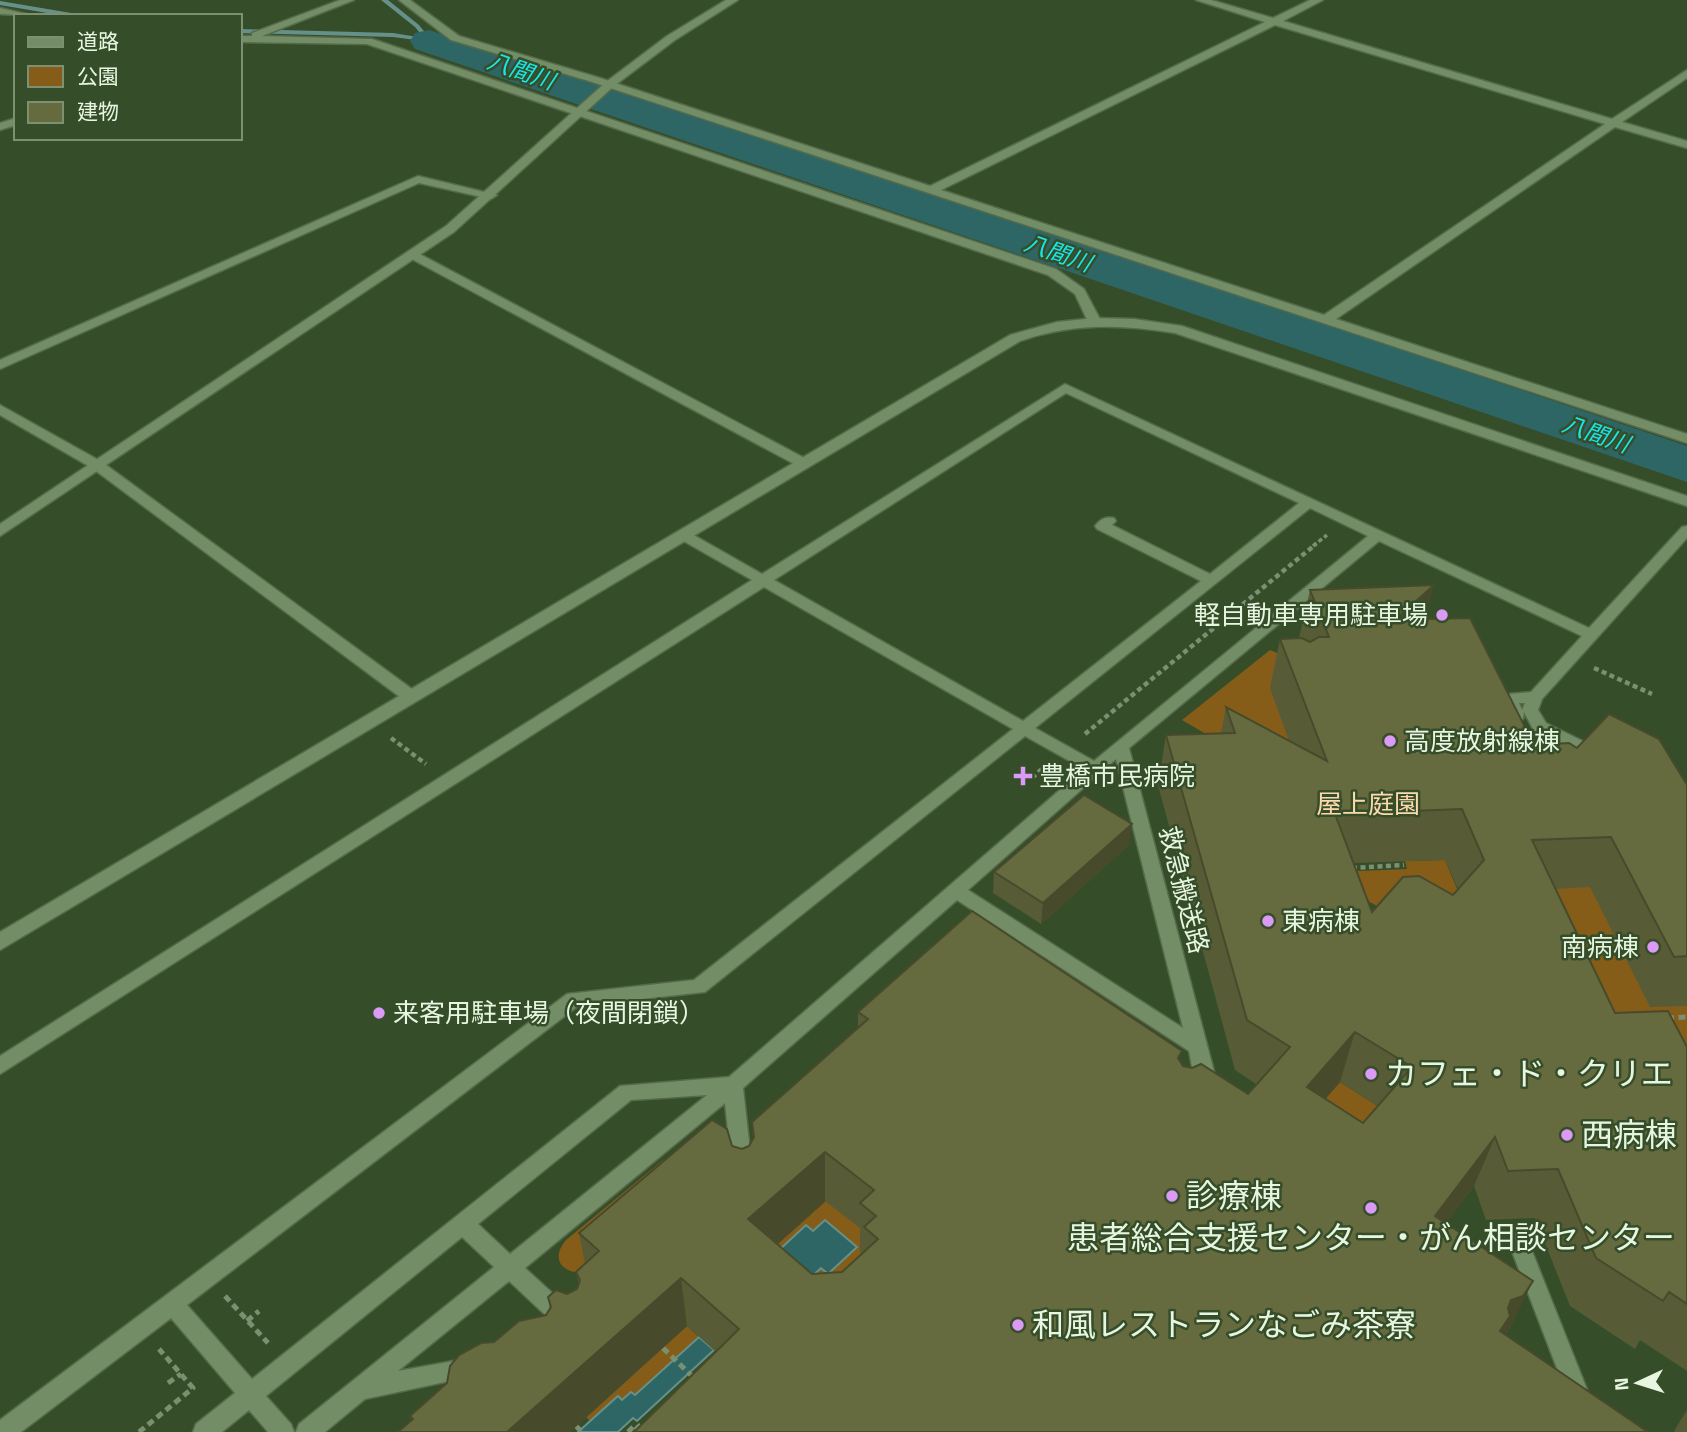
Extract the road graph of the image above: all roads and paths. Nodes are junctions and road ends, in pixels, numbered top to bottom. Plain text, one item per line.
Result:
1 (349, 0) edge
2 (404, 0) edge
3 (733, 0) edge
4 (1201, 0) edge
5 (1318, 0) edge
6 (0, 10) edge
7 (20, 14) edge
8 (1275, 22) junction
9 (242, 40) edge
10 (1687, 73) edge
11 (610, 84) junction
12 (580, 112) junction
13 (1613, 123) junction
14 (1687, 145) edge
15 (932, 190) junction
16 (491, 195) junction
17 (412, 254) junction
18 (1094, 321) junction
19 (1324, 321) junction
20 (0, 365) edge
21 (0, 409) edge
22 (1687, 439) edge
23 (806, 464) junction
24 (97, 465) junction
25 (1687, 501) edge
26 (1309, 502) junction
27 (1110, 521) dead end
28 (1687, 530) edge
29 (0, 531) edge
30 (1328, 534) dead end
31 (1378, 534) junction
32 (685, 536) junction
33 (1211, 580) junction
34 (764, 581) junction
35 (1591, 635) junction
36 (1570, 658) junction
37 (1651, 694) dead end
38 (410, 696) junction
39 (1535, 698) junction
40 (1025, 728) junction
41 (382, 731) dead end
42 (1084, 735) dead end
43 (1532, 743) edge
44 (1121, 746) junction
45 (1612, 762) edge
46 (427, 765) dead end
47 (1096, 769) junction
48 (1404, 865) dead end
49 (1342, 868) edge
50 (955, 890) junction
51 (0, 942) edge
52 (1687, 1017) edge
53 (1661, 1018) edge
54 (1198, 1046) junction
55 (0, 1066) edge
56 (733, 1085) junction
57 (1188, 1098) edge
58 (744, 1187) edge
59 (462, 1223) junction
60 (1518, 1241) dead end
61 (509, 1267) junction
62 (222, 1293) dead end
63 (172, 1304) junction
64 (259, 1311) dead end
65 (247, 1321) junction
66 (576, 1329) edge
67 (268, 1343) dead end
68 (156, 1345) dead end
69 (663, 1348) dead end
70 (494, 1363) edge
71 (181, 1374) junction
72 (168, 1383) dead end
73 (684, 1385) edge
74 (360, 1389) junction
75 (250, 1394) junction
76 (1553, 1396) edge
77 (647, 1420) edge
78 (3, 1432) edge
79 (139, 1432) edge
80 (204, 1432) edge
81 (283, 1432) edge
82 (307, 1432) edge
83 (628, 1432) edge

1 - 9 street
2 - 11 street
3 - 11 street
4 - 8 street
5 - 8 street
6 - 7 street
8 - 13 street
8 - 15 street
9 - 12 street
10 - 13 street
11 - 12 street
11 - 15 street
12 - 16 street
12 - 18 street
13 - 14 street
13 - 19 street
15 - 19 street
16 - 17 street
16 - 20 street
17 - 23 street
17 - 24 street
18 - 23 street
18 - 25 street
19 - 22 street
21 - 24 street
23 - 32 street
24 - 29 street
24 - 38 street
26 - 31 lane
26 - 33 lane
26 - 34 lane
27 - 33 lane
28 - 35 lane
30 - 42 path
31 - 35 lane
31 - 44 lane
32 - 34 lane
32 - 38 street
33 - 40 lane
34 - 40 lane
34 - 55 lane
35 - 36 lane
36 - 37 path
36 - 39 lane
38 - 51 street
39 - 43 lane
39 - 45 lane
40 - 47 lane
40 - 63 lane
41 - 46 path
44 - 47 lane
44 - 54 lane, 救急搬送路
47 - 50 lane
48 - 49 path
50 - 54 lane
50 - 56 lane
52 - 53 path
54 - 57 lane, 救急搬送路
56 - 58 lane
56 - 59 lane
56 - 61 lane
59 - 61 lane
59 - 75 lane
60 - 76 lane
61 - 66 lane
61 - 74 lane
62 - 65 path
63 - 75 lane
63 - 78 lane
64 - 65 path
65 - 67 path
68 - 71 path
69 - 73 path
70 - 74 lane
71 - 72 path
71 - 79 path
74 - 82 lane
75 - 80 lane
75 - 81 lane
77 - 83 path

